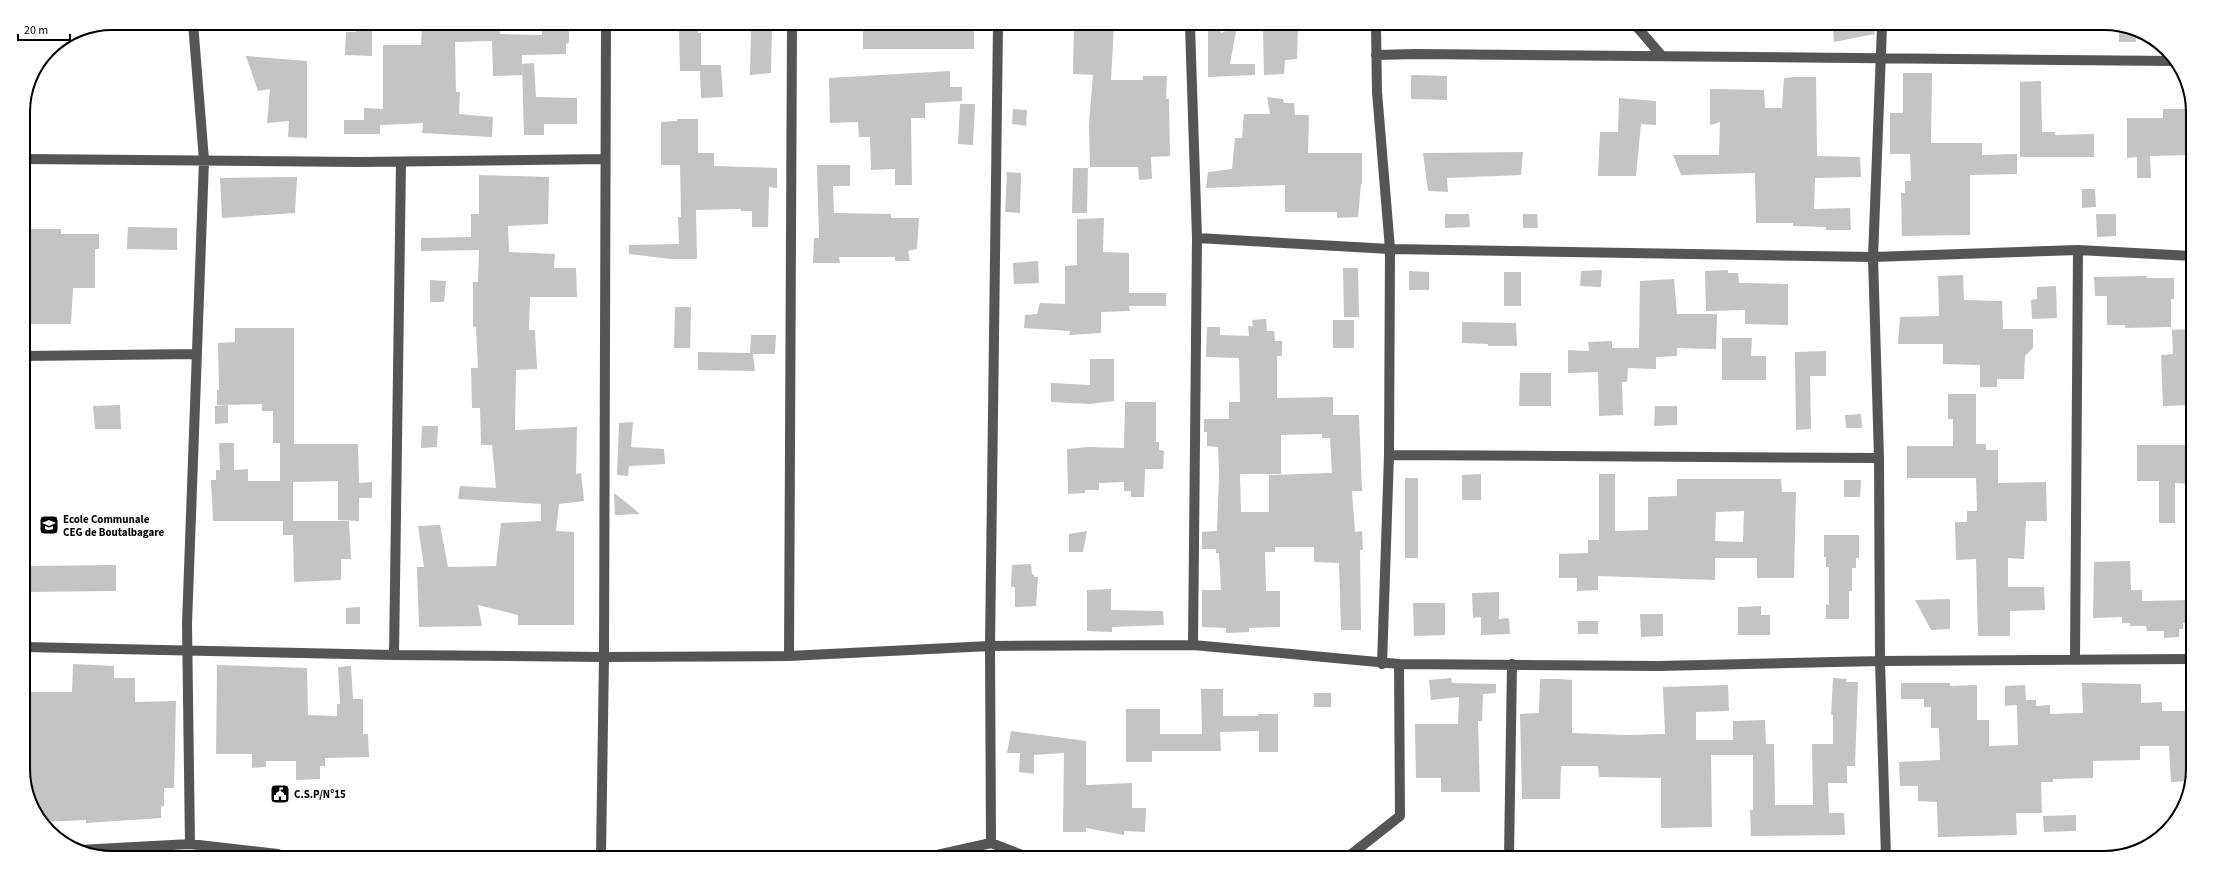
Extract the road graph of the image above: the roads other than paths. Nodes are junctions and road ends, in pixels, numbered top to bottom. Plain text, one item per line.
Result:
1 (193, 30) edge
2 (606, 30) edge
3 (792, 30) edge
4 (998, 30) edge
5 (1190, 30) edge
6 (1376, 30) edge
7 (1640, 30) edge
8 (1882, 30) edge
9 (1376, 55) junction
10 (1662, 56) junction
11 (1882, 58) junction
12 (2168, 61) edge
13 (30, 158) edge
14 (605, 159) junction
15 (204, 160) junction
16 (401, 162) junction
17 (1197, 238) junction
18 (1390, 249) junction
19 (2078, 250) junction
20 (2186, 256) edge
21 (1873, 257) junction
22 (196, 354) junction
23 (30, 356) edge
24 (1390, 454) junction
25 (1879, 458) junction
26 (1193, 645) junction
27 (990, 646) junction
28 (30, 647) edge
29 (187, 651) junction
30 (394, 655) junction
31 (788, 656) junction
32 (604, 657) junction
33 (2075, 658) junction
34 (2186, 659) edge
35 (1880, 660) junction
36 (1382, 664) junction
37 (1398, 664) junction
38 (1512, 664) junction
39 (991, 842) junction
40 (190, 844) junction
41 (96, 849) edge
42 (252, 851) edge
43 (601, 851) edge
44 (954, 851) edge
45 (1012, 851) edge
46 (1355, 851) edge
47 (1509, 851) edge
48 (1886, 851) edge

1 - 15 street
2 - 14 street
3 - 31 street
4 - 27 street
5 - 17 street
6 - 9 street
7 - 10 street
8 - 11 street
9 - 10 street
9 - 18 street
10 - 11 street
11 - 12 street
11 - 21 street
13 - 15 street
14 - 16 street
14 - 32 street
15 - 16 street
15 - 22 street
16 - 30 street
17 - 18 street
17 - 26 street
18 - 21 street
18 - 24 street
19 - 20 street
19 - 21 street
19 - 33 street
21 - 25 street
22 - 23 street
22 - 29 street
24 - 25 street
24 - 36 street
25 - 35 street
26 - 27 street
26 - 36 street
27 - 31 street
27 - 39 street
28 - 29 street
29 - 30 street
29 - 40 street
30 - 32 street
31 - 32 street
32 - 43 street
33 - 34 street
33 - 35 street
35 - 38 street
35 - 48 street
36 - 37 street
37 - 38 street
37 - 46 street
38 - 47 street
39 - 44 street
39 - 45 street
40 - 41 street
40 - 42 street

